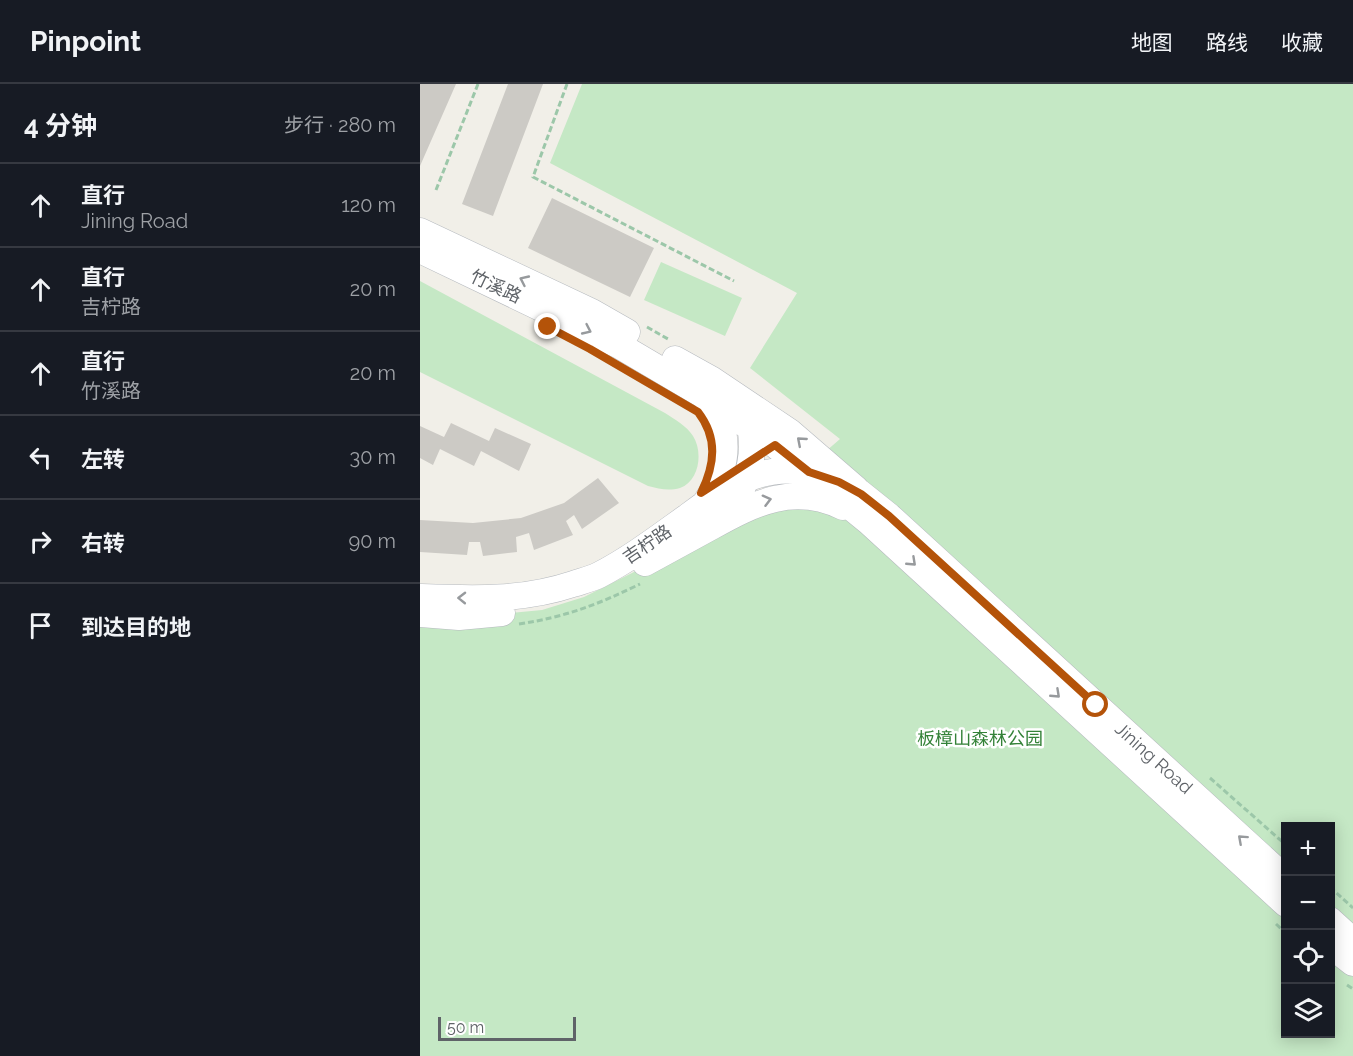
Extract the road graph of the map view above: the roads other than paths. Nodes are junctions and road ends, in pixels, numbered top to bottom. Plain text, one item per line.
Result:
1 (420, 231) edge
2 (420, 250) edge
3 (704, 395) junction
4 (735, 395) junction
5 (751, 428) junction
6 (809, 472) junction
7 (746, 479) junction
8 (861, 494) junction
9 (705, 504) junction
10 (869, 522) junction
11 (622, 585) junction
12 (420, 597) edge
13 (420, 614) edge
14 (1283, 876) edge
15 (1277, 911) edge
16 (1335, 925) edge
17 (1353, 941) edge
18 (1335, 949) edge
19 (1353, 963) edge

4 -> 1 main road, 竹溪路
2 -> 3 main road, 竹溪路
3 - 5 main road, 竹溪路
3 - 9 main road
4 - 5 main road
8 -> 4 main road, 竹溪路
5 - 6 main road, 竹溪路
5 - 7 main road
6 - 7 main road, 吉柠路
6 - 8 main road, 吉柠路
6 - 10 main road, 竹溪路
7 - 9 main road, 吉柠路
7 - 11 main road
14 -> 8 main road, Jining Road
9 -> 12 main road, 吉柠路
11 -> 10 main road
10 -> 15 main road, Jining Road
11 - 13 main road
16 - 17 main road
18 - 19 main road

